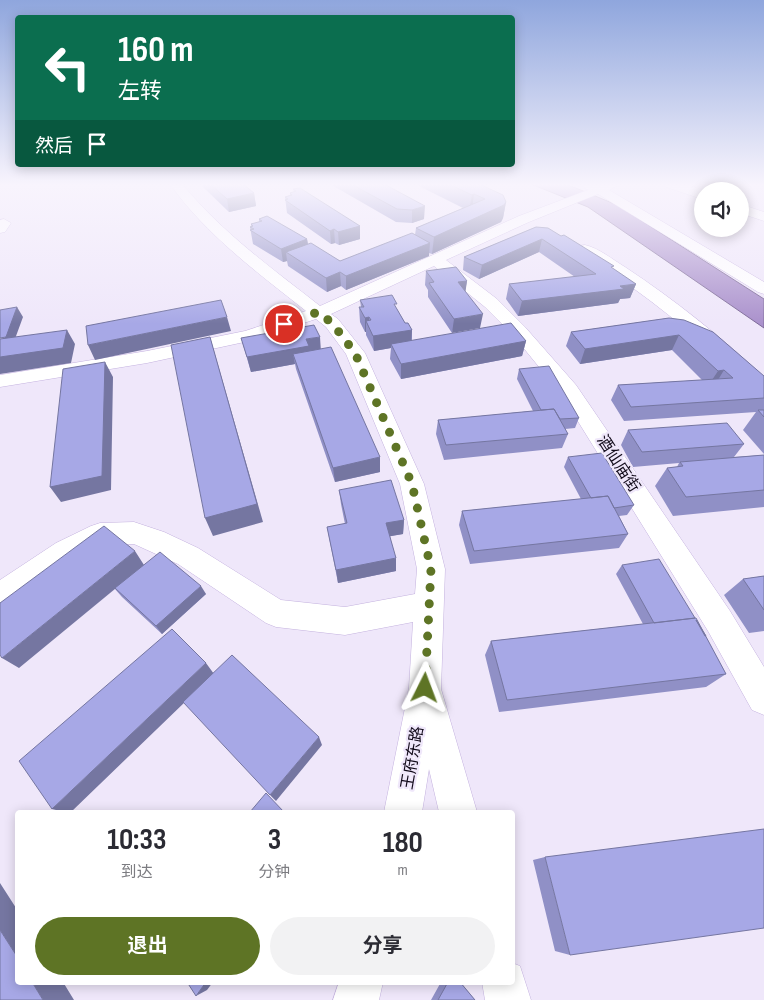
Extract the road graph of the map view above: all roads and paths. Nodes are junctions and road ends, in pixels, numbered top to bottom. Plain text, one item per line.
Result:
1 (218, 231) edge
2 (489, 231) edge
3 (664, 231) edge
4 (569, 241) edge
5 (436, 260) junction
6 (764, 289) edge
7 (318, 312) junction
8 (0, 381) edge
9 (764, 389) edge
10 (0, 599) edge
11 (430, 605) junction
12 (425, 688) junction
13 (764, 698) edge
14 (403, 810) edge
15 (457, 810) edge
16 (360, 985) edge
17 (505, 985) edge
18 (356, 1000) edge
19 (508, 1000) edge

1 - 7 street, 王府东路
2 - 5 street
3 - 6 street
4 - 9 street
5 - 7 street
5 - 13 street, 酒仙庙街
7 - 8 street
7 - 11 street, 王府东路
10 - 11 street
11 - 12 street, 王府东路
12 - 14 street, 王府东路
12 - 15 street
16 - 18 street
17 - 19 street

